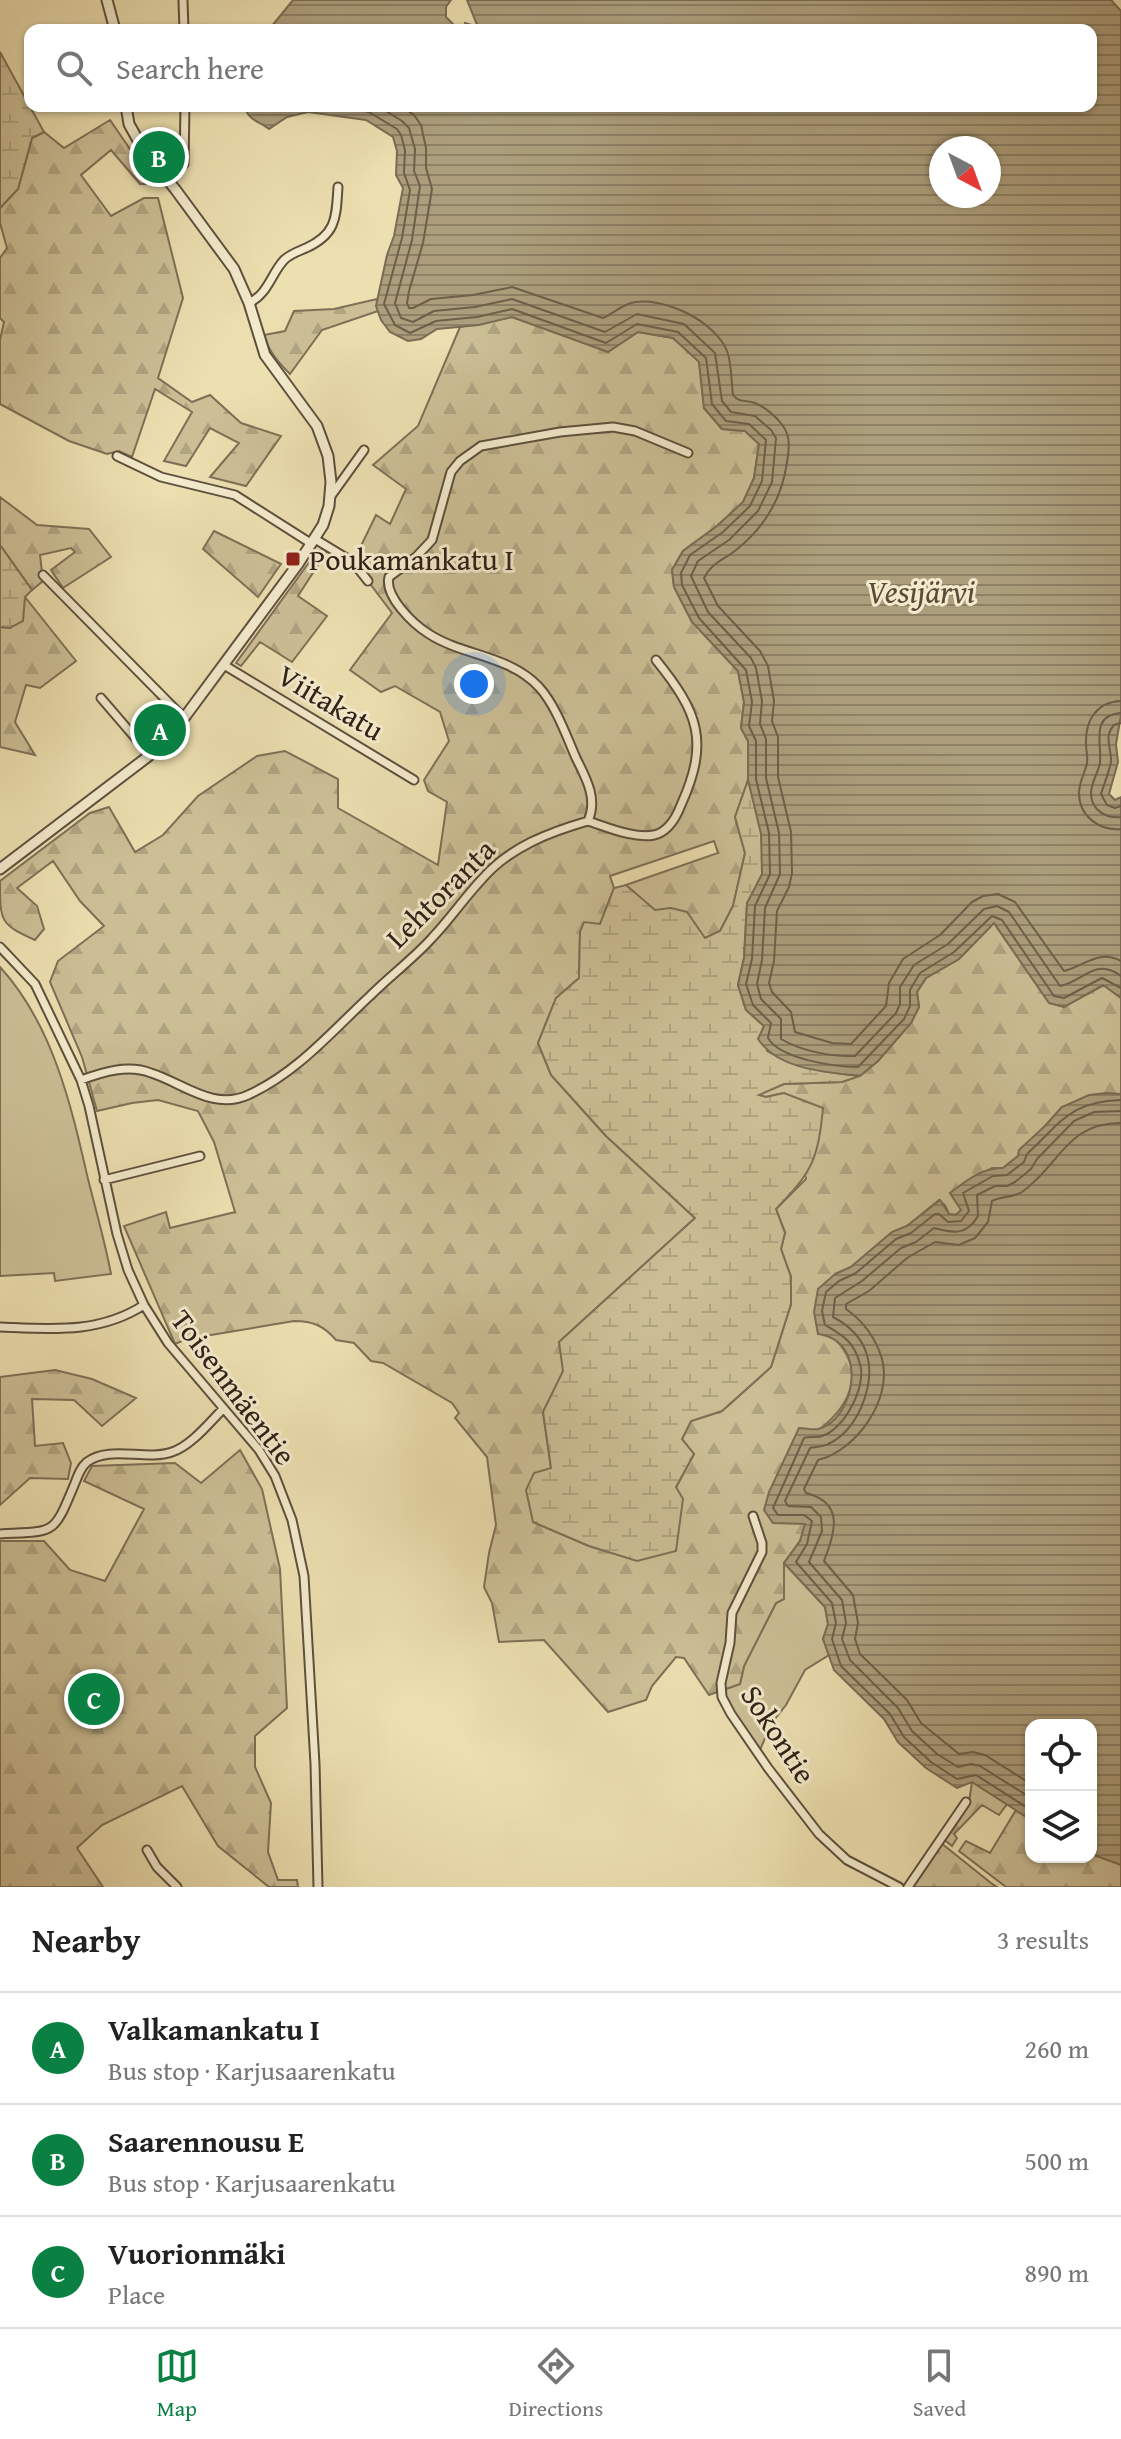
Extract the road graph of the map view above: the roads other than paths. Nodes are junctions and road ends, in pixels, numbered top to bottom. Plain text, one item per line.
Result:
1 (107, 0) edge
2 (183, 1) edge
3 (113, 24) edge
4 (184, 24) edge
5 (128, 112) edge
6 (185, 112) edge
7 (169, 182) junction
8 (338, 187) dead end
9 (249, 303) junction
10 (364, 450) dead end
11 (688, 453) dead end
12 (117, 456) dead end
13 (331, 496) junction
14 (314, 541) junction
15 (43, 575) dead end
16 (368, 581) dead end
17 (656, 660) dead end
18 (224, 665) junction
19 (101, 698) dead end
20 (184, 718) junction
21 (150, 755) junction
22 (414, 780) dead end
23 (588, 821) junction
24 (0, 869) edge
25 (0, 947) edge
26 (81, 1080) junction
27 (200, 1156) dead end
28 (104, 1180) junction
29 (144, 1305) junction
30 (0, 1327) edge
31 (223, 1409) junction
32 (753, 1516) dead end
33 (0, 1534) edge
34 (966, 1802) dead end
35 (147, 1850) dead end
36 (177, 1887) edge
37 (318, 1887) edge
38 (899, 1887) edge
39 (908, 1887) edge

1 - 3 street
2 - 4 street
5 - 7 street
6 - 7 street
7 - 9 street
8 - 9 street
9 - 13 street
10 - 13 street
11 - 23 street
12 - 14 street
13 - 14 street
14 - 16 street
14 - 18 street
15 - 20 street
17 - 23 street
18 - 20 street
18 - 22 street, Viitakatu
19 - 21 street
20 - 21 street
21 - 24 street
23 - 26 street, Lehtoranta
25 - 26 street, Toisenmäentie
26 - 28 street, Toisenmäentie
27 - 28 street
28 - 29 street, Toisenmäentie
29 - 30 street
29 - 31 street, Toisenmäentie
31 - 33 street
31 - 37 street, Toisenmäentie
32 - 38 street, Sokontie
34 - 39 street
35 - 36 street

